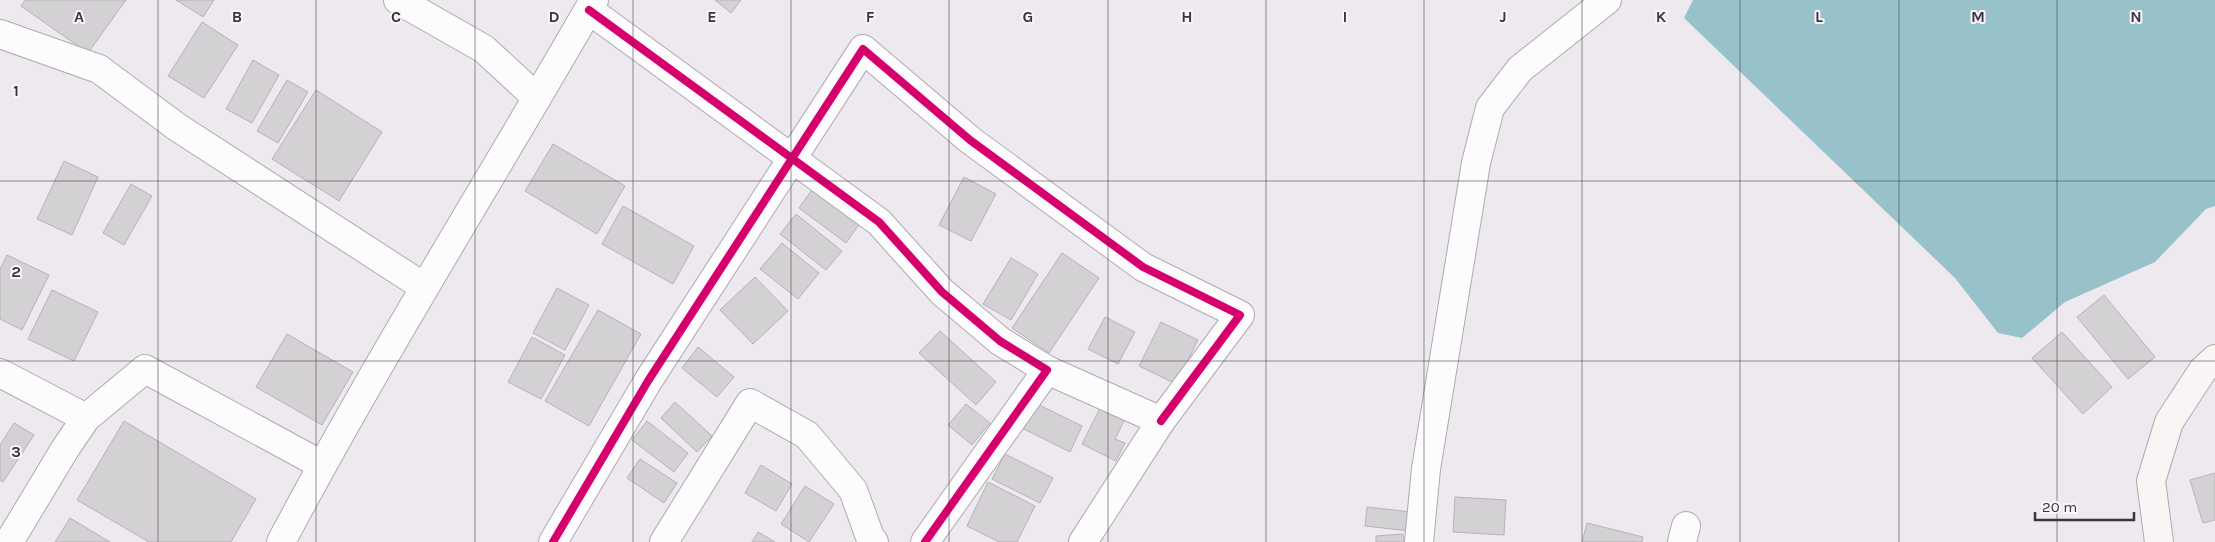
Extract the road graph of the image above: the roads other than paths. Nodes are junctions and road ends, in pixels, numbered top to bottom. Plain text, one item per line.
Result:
1 (398, 0) edge
2 (1607, 0) edge
3 (592, 5) edge
4 (0, 34) edge
5 (537, 98) junction
6 (792, 158) junction
7 (424, 287) junction
8 (2215, 359) edge
9 (1047, 370) junction
10 (0, 372) edge
11 (86, 418) junction
12 (1161, 421) junction
13 (322, 465) junction
14 (561, 539) edge
15 (9, 542) edge
16 (281, 542) edge
17 (664, 542) edge
18 (874, 542) edge
19 (925, 542) edge
20 (1084, 542) edge
21 (1419, 542) edge
22 (2158, 542) edge

1 - 5 street
2 - 21 street
3 - 5 street
3 - 6 street
4 - 7 street
5 - 7 street
6 - 9 street
6 - 12 street
6 - 14 street
7 - 13 street
8 - 22 main road
9 - 12 street
9 - 19 street
10 - 11 street
11 - 13 street
11 - 15 street
12 - 20 street
13 - 16 street
17 - 18 street

